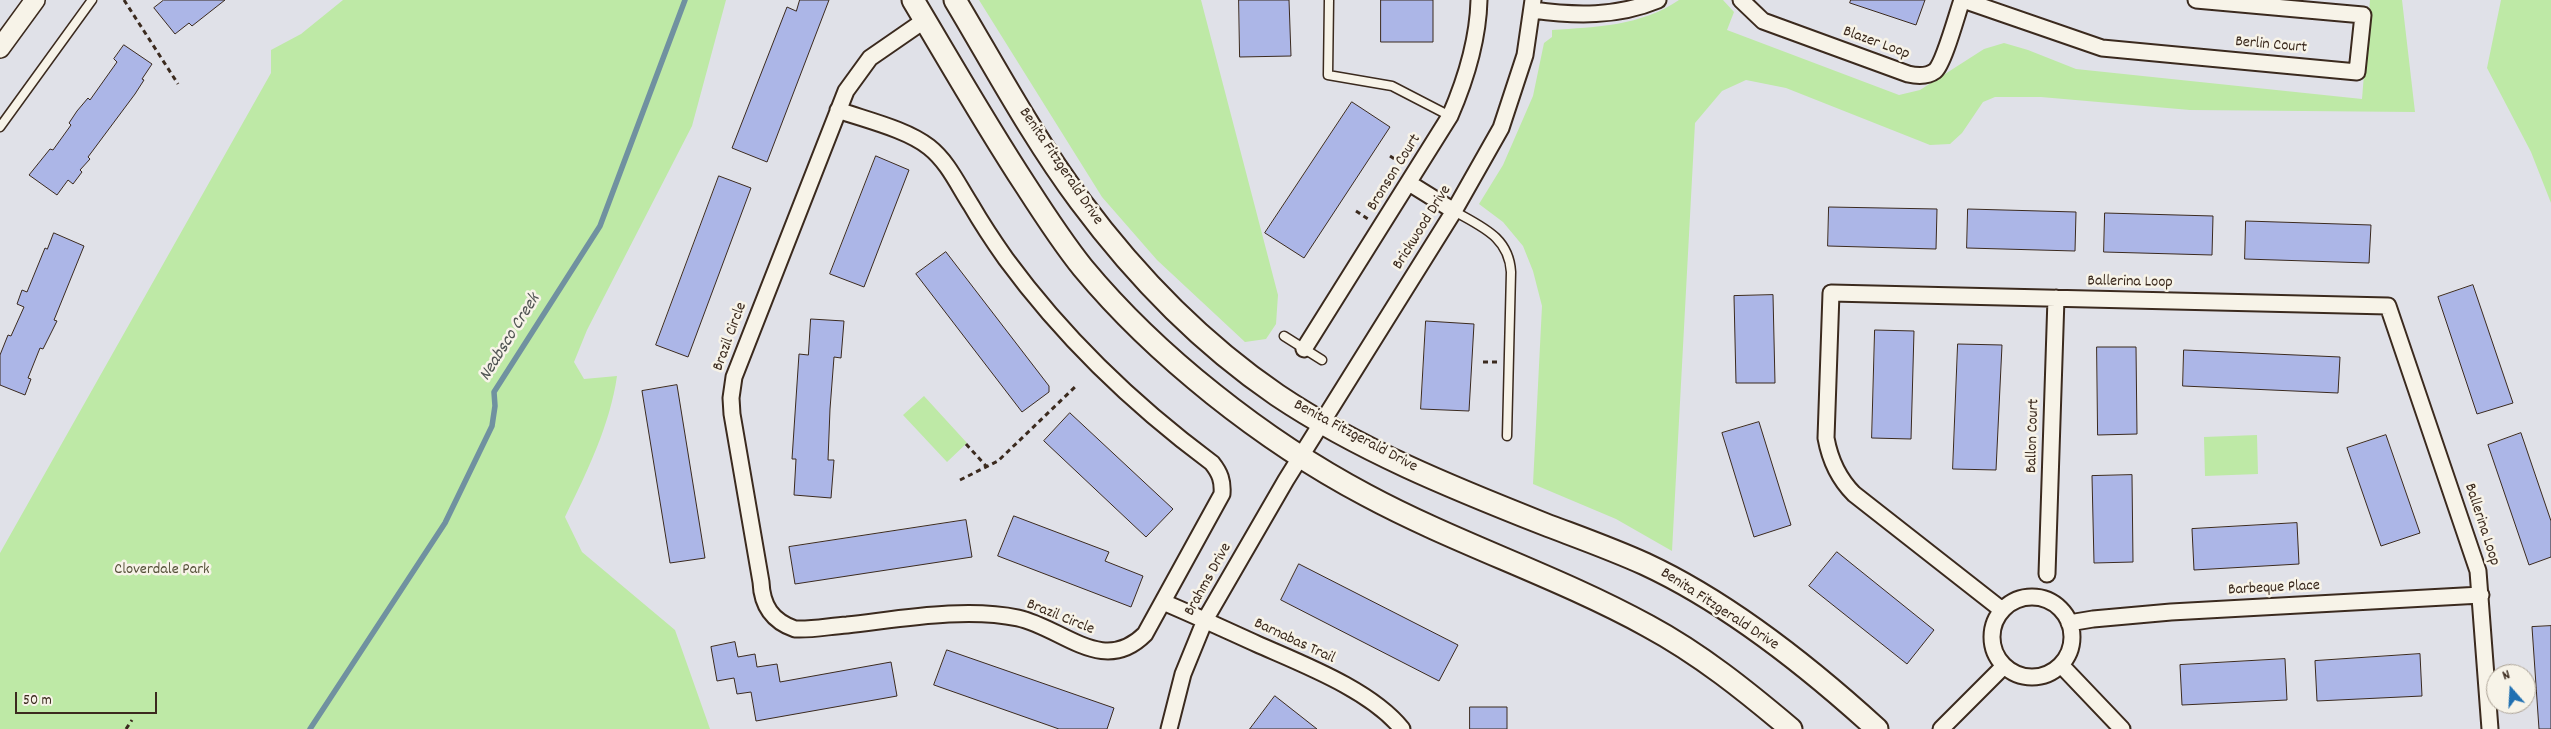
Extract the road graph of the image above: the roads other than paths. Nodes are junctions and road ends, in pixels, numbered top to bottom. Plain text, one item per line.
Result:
1 (35, 0) edge
2 (92, 0) edge
3 (913, 0) edge
4 (955, 0) edge
5 (1329, 0) edge
6 (1479, 0) edge
7 (1658, 0) edge
8 (1741, 0) edge
9 (1963, 0) edge
10 (2196, 0) edge
11 (1533, 5) edge
12 (925, 20) junction
13 (0, 48) edge
14 (838, 110) junction
15 (1450, 116) junction
16 (0, 127) edge
17 (1409, 183) junction
18 (1454, 211) junction
19 (2056, 298) junction
20 (1284, 336) dead end
21 (1304, 349) junction
22 (1322, 360) dead end
23 (1321, 422) junction
24 (1507, 436) dead end
25 (1300, 456) junction
26 (2047, 574) dead end
27 (2481, 595) junction
28 (1163, 602) junction
29 (2002, 610) junction
30 (1206, 620) junction
31 (2069, 623) junction
32 (2060, 665) junction
33 (2004, 666) junction
34 (1169, 729) edge
35 (1402, 729) edge
36 (1791, 729) edge
37 (1876, 729) edge
38 (1941, 729) edge
39 (2122, 729) edge
40 (2490, 729) edge

1 - 13 street
2 - 16 lane
3 - 12 main road
4 - 23 main road, Benita Fitzgerald Drive
5 - 15 lane
6 - 15 street, Bronson Court
7 - 11 street
8 - 9 street, Blazer Loop
9 - 10 street, Berlin Court
11 - 18 street, Brickwood Drive
12 - 14 street, Brazil Circle
12 - 25 main road
14 - 28 street, Brazil Circle
14 - 28 street, Brazil Circle
15 - 17 street, Bronson Court
17 - 18 street
17 - 21 street, Bronson Court
18 - 23 street, Brickwood Drive
18 - 24 lane
19 - 26 street, Ballon Court
19 - 27 street, Ballerina Loop
19 - 29 street, Ballerina Loop
20 - 21 lane
21 - 22 lane
23 - 25 street, Brickwood Drive
23 - 37 main road, Benita Fitzgerald Drive
25 - 30 street, Brahms Drive
25 - 36 main road
27 - 31 street, Barbeque Place
27 - 40 street, Ballerina Loop
28 - 30 street, Barnabas Trail
29 - 31 street
29 - 33 street
30 - 34 street, Brahms Drive
30 - 35 street, Barnabas Trail
31 - 32 street
32 - 33 street
32 - 39 street
33 - 38 street

